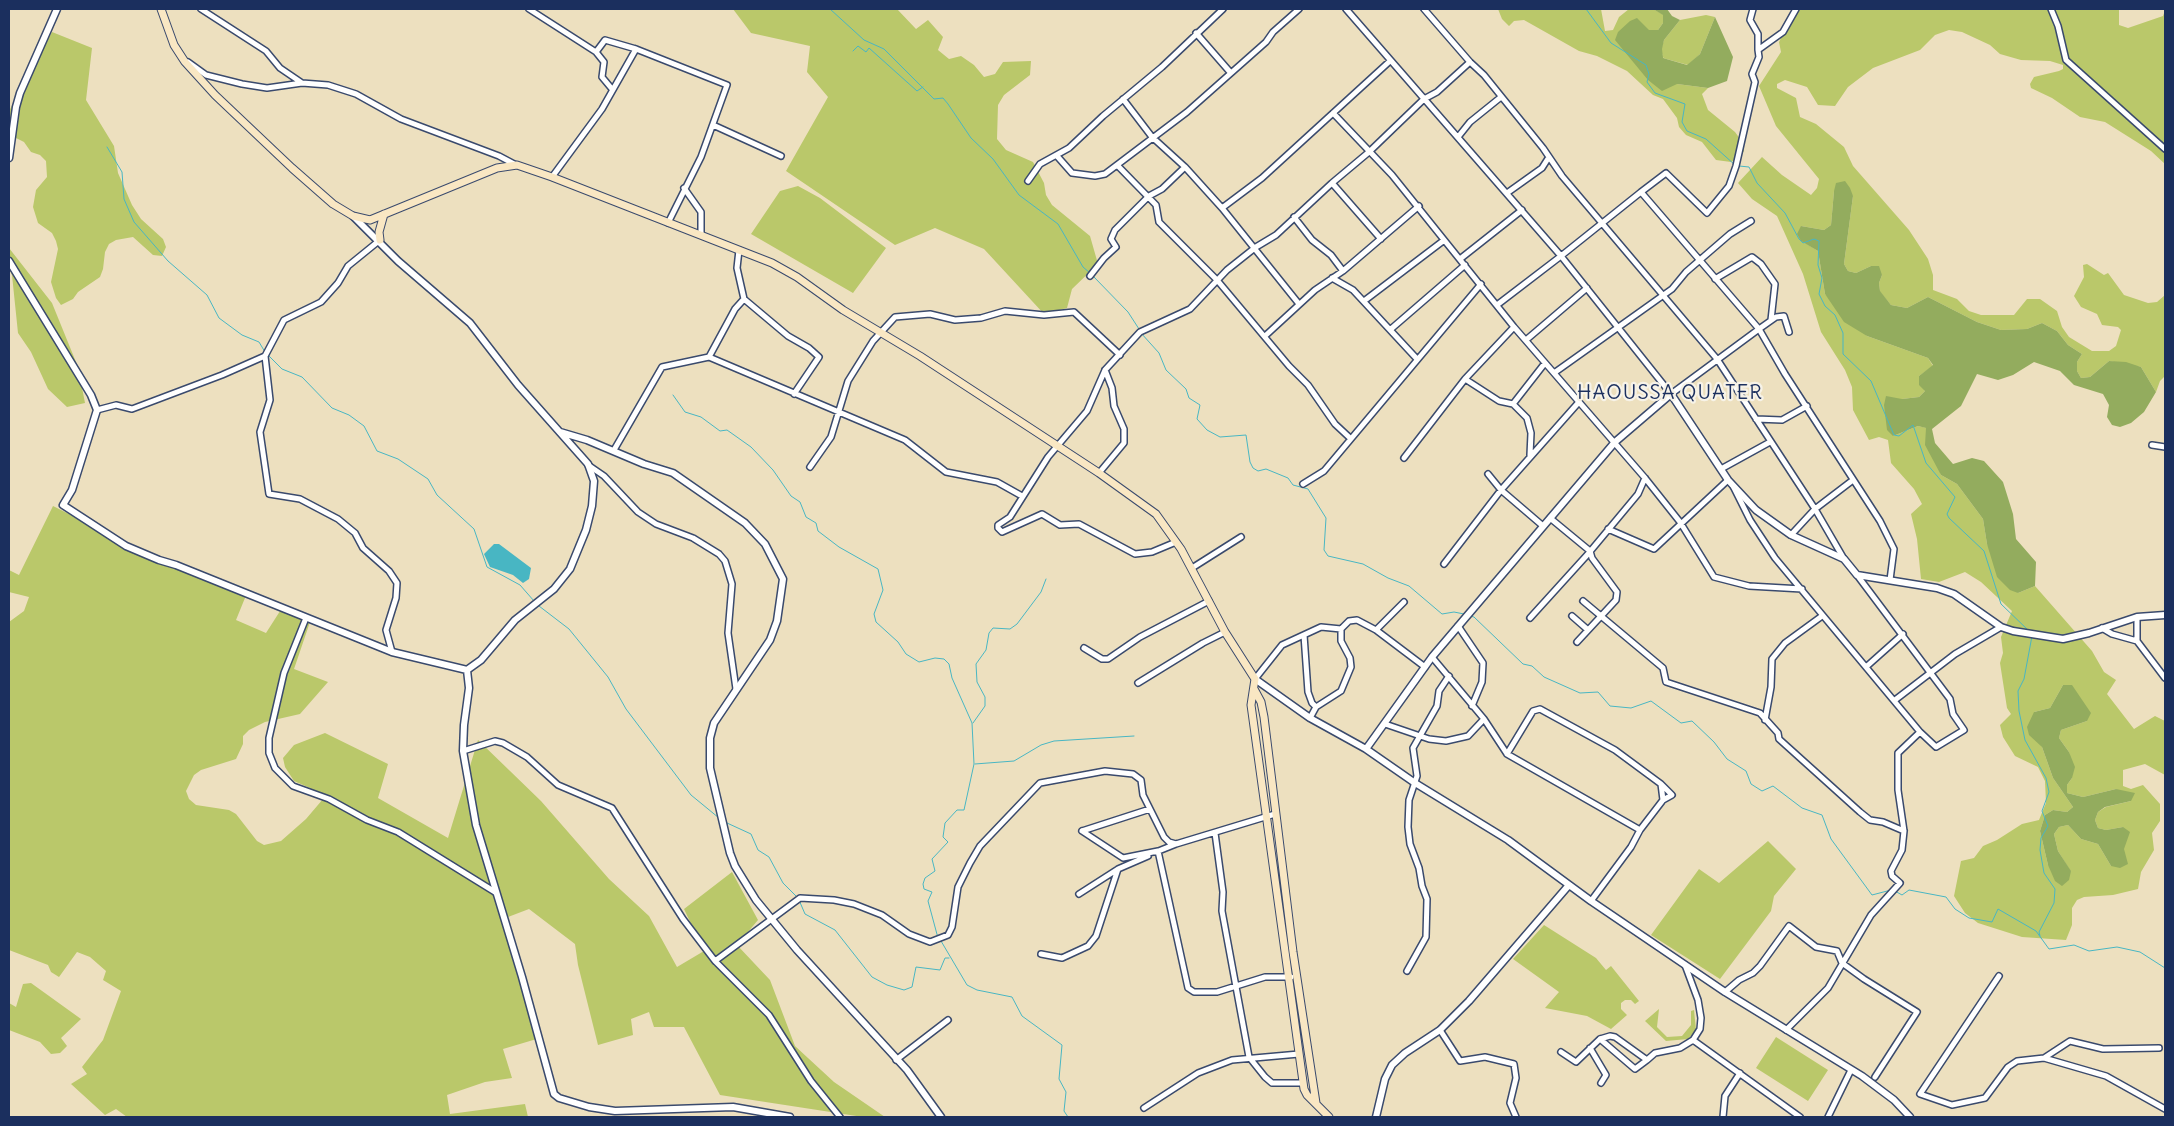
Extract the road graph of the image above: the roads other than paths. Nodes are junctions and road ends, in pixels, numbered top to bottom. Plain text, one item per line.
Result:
1 (57, 9) edge
2 (160, 9) edge
3 (201, 9) edge
4 (529, 9) edge
5 (1223, 9) edge
6 (1299, 9) edge
7 (1346, 9) edge
8 (1424, 9) edge
9 (1753, 9) edge
10 (1796, 9) edge
11 (2051, 9) edge
12 (1196, 33) junction
13 (636, 49) junction
14 (1758, 50) junction
15 (596, 52) junction
16 (181, 57) junction
17 (1390, 61) junction
18 (1470, 62) junction
19 (1230, 72) junction
20 (302, 83) junction
21 (612, 90) junction
22 (1501, 97) junction
23 (1124, 99) junction
24 (1424, 99) junction
25 (1333, 112) junction
26 (713, 125) junction
27 (1152, 137) junction
28 (1458, 137) junction
29 (2165, 150) edge
30 (1369, 152) junction
31 (781, 156) dead end
32 (1057, 156) junction
33 (1549, 157) junction
34 (9, 158) edge
35 (516, 166) junction
36 (1118, 166) junction
37 (1185, 167) junction
38 (552, 177) junction
39 (1028, 181) dead end
40 (1332, 183) junction
41 (684, 188) junction
42 (1641, 192) junction
43 (1507, 193) junction
44 (1149, 196) junction
45 (1419, 206) junction
46 (1222, 208) junction
47 (1522, 210) junction
48 (384, 214) junction
49 (353, 216) junction
50 (1294, 217) junction
51 (1751, 221) dead end
52 (1603, 222) junction
53 (668, 223) junction
54 (701, 235) junction
55 (1381, 239) junction
56 (380, 240) junction
57 (1443, 241) junction
58 (1256, 247) junction
59 (739, 250) junction
60 (1561, 256) junction
61 (1460, 259) junction
62 (1700, 260) junction
63 (9, 261) edge
64 (1465, 265) junction
65 (1343, 271) junction
66 (1090, 276) dead end
67 (1332, 278) junction
68 (1715, 279) junction
69 (1217, 280) junction
70 (1481, 284) junction
71 (1587, 288) junction
72 (1662, 295) junction
73 (744, 299) junction
74 (1364, 301) junction
75 (1299, 304) junction
76 (1498, 305) junction
77 (1771, 320) junction
78 (1514, 327) junction
79 (1619, 328) junction
80 (1391, 329) junction
81 (1759, 329) junction
82 (880, 332) junction
83 (1789, 332) dead end
84 (1265, 336) junction
85 (1526, 340) junction
86 (264, 356) junction
87 (709, 356) junction
88 (1120, 356) junction
89 (1417, 359) junction
90 (1717, 359) junction
91 (1546, 363) junction
92 (1105, 370) junction
93 (1554, 372) junction
94 (1465, 379) junction
95 (794, 394) junction
96 (1671, 394) junction
97 (1580, 402) junction
98 (1512, 404) junction
99 (1807, 406) junction
100 (97, 410) junction
101 (840, 413) junction
102 (1756, 419) junction
103 (560, 432) junction
104 (1350, 438) junction
105 (1615, 442) junction
106 (1770, 442) junction
107 (1057, 445) junction
108 (2152, 445) dead end
109 (2165, 447) edge
110 (614, 450) junction
111 (1530, 456) junction
112 (1404, 458) dead end
113 (588, 464) junction
114 (810, 467) dead end
115 (1721, 469) junction
116 (1099, 473) junction
117 (1488, 474) dead end
118 (1645, 478) junction
119 (1853, 480) junction
120 (1730, 483) junction
121 (1303, 484) dead end
122 (1501, 490) junction
123 (1022, 496) junction
124 (1815, 509) junction
125 (1760, 513) junction
126 (1550, 518) junction
127 (1750, 520) junction
128 (1680, 522) junction
129 (1543, 526) junction
130 (1608, 529) junction
131 (1792, 535) junction
132 (1242, 537) dead end
133 (1176, 542) junction
134 (1590, 551) junction
135 (1844, 559) junction
136 (1444, 564) dead end
137 (1192, 568) junction
138 (1857, 575) junction
139 (1890, 580) junction
140 (1802, 589) junction
141 (1209, 601) junction
142 (1583, 601) dead end
143 (1404, 602) dead end
144 (2165, 615) edge
145 (1572, 616) dead end
146 (1822, 616) junction
147 (1602, 617) junction
148 (2137, 617) junction
149 (306, 618) junction
150 (1530, 618) dead end
151 (1458, 626) junction
152 (2002, 626) junction
153 (2102, 628) junction
154 (1341, 630) junction
155 (1376, 630) junction
156 (1588, 630) junction
157 (1225, 632) junction
158 (1304, 634) junction
159 (1903, 634) junction
160 (2137, 641) junction
161 (1577, 642) dead end
162 (1084, 648) dead end
163 (392, 652) junction
164 (1432, 657) junction
165 (1425, 667) junction
166 (1866, 667) junction
167 (467, 670) junction
168 (1930, 672) junction
169 (1449, 676) junction
170 (2165, 678) edge
171 (1255, 679) junction
172 (1138, 683) dead end
173 (736, 689) junction
174 (1254, 689) junction
175 (1895, 700) junction
176 (1472, 706) junction
177 (1316, 707) junction
178 (1310, 718) junction
179 (1484, 719) junction
180 (1765, 720) junction
181 (1385, 724) junction
182 (1920, 732) junction
183 (1419, 735) junction
184 (1366, 749) junction
185 (463, 751) junction
186 (1507, 754) junction
187 (1269, 763) junction
188 (1259, 765) junction
189 (1415, 783) junction
190 (1661, 784) junction
191 (1663, 800) junction
192 (1150, 809) junction
193 (1276, 814) junction
194 (1265, 818) junction
195 (1640, 830) junction
196 (1904, 831) junction
197 (1215, 833) junction
198 (1176, 844) junction
199 (1158, 851) junction
200 (1118, 869) junction
201 (1569, 885) junction
202 (495, 892) junction
203 (1079, 894) dead end
204 (1591, 901) junction
205 (772, 920) junction
206 (1041, 954) dead end
207 (714, 962) junction
208 (1842, 963) junction
209 (1685, 965) junction
210 (1407, 972) dead end
211 (1288, 976) junction
212 (1998, 976) dead end
213 (1297, 978) junction
214 (1235, 986) junction
215 (1725, 992) junction
216 (948, 1020) dead end
217 (1305, 1025) junction
218 (1295, 1026) junction
219 (1440, 1030) junction
220 (1786, 1030) junction
221 (1600, 1039) junction
222 (1693, 1040) junction
223 (1590, 1048) junction
224 (2159, 1048) dead end
225 (1561, 1052) dead end
226 (1299, 1054) junction
227 (1249, 1057) junction
228 (2044, 1058) junction
229 (896, 1060) junction
230 (1647, 1060) junction
231 (1851, 1070) junction
232 (1740, 1073) junction
233 (1875, 1077) dead end
234 (1303, 1083) junction
235 (1601, 1083) dead end
236 (1316, 1104) junction
237 (1144, 1108) dead end
238 (2165, 1109) edge
239 (790, 1117) edge
240 (840, 1117) edge
241 (942, 1117) edge
242 (1329, 1117) edge
243 (1376, 1117) edge
244 (1516, 1117) edge
245 (1723, 1117) edge
246 (1800, 1117) edge
247 (1828, 1117) edge
248 (1910, 1117) edge

1 - 34 street
2 - 16 main road
3 - 20 street
4 - 15 street
5 - 12 street
6 - 19 street
7 - 17 street
8 - 18 street
9 - 14 street
10 - 14 street
11 - 29 street
12 - 19 street
12 - 23 street
13 - 15 street
13 - 21 street
13 - 26 street
14 - 42 street
15 - 21 street
16 - 20 street
16 - 49 main road
17 - 24 street
17 - 25 street
18 - 22 street
18 - 24 street
19 - 27 street
20 - 35 street
21 - 38 street
22 - 28 street
22 - 33 street
23 - 27 street
23 - 32 street
24 - 28 street
24 - 30 street
25 - 30 street
25 - 46 street
26 - 31 street
26 - 41 street
27 - 36 street
27 - 37 street
28 - 43 street
30 - 40 street
30 - 45 street
32 - 36 street
32 - 39 street
33 - 43 street
33 - 52 street
35 - 38 main road
35 - 48 main road
36 - 44 street
37 - 44 street
37 - 46 street
38 - 53 main road
40 - 50 street
40 - 55 street
41 - 53 street
41 - 54 street
42 - 52 street
42 - 62 street
43 - 47 street
44 - 66 street
44 - 69 street
45 - 55 street
45 - 57 street
46 - 58 street
47 - 60 street
47 - 61 street
48 - 49 main road
48 - 56 main road
49 - 56 street
50 - 58 street
50 - 65 street
51 - 62 street
52 - 60 street
52 - 72 street
53 - 54 main road
54 - 59 main road
55 - 65 street
56 - 86 street
56 - 103 street
57 - 61 street
57 - 74 street
58 - 69 street
58 - 75 street
59 - 73 street
59 - 82 main road
60 - 71 street
60 - 76 street
61 - 64 street
62 - 68 street
62 - 72 street
63 - 100 street
64 - 70 street
64 - 80 street
65 - 67 street
67 - 74 street
67 - 75 street
68 - 77 street
68 - 81 street
69 - 84 street
69 - 88 street
70 - 76 street
70 - 89 street
71 - 79 street
71 - 85 street
72 - 79 street
72 - 90 street
73 - 87 street
73 - 95 street
74 - 80 street
75 - 84 street
76 - 78 street
77 - 81 street
77 - 83 street
78 - 85 street
78 - 94 street
79 - 93 street
79 - 96 street
80 - 89 street
81 - 90 street
81 - 99 street
82 - 88 street
82 - 101 street
82 - 107 main road
84 - 104 street
85 - 91 street
86 - 100 street
86 - 163 street
87 - 95 street
87 - 110 street
88 - 92 street
89 - 104 street
90 - 96 street
90 - 102 street
91 - 93 street
91 - 98 street
92 - 107 street
92 - 116 street
93 - 97 street
94 - 98 street
94 - 112 street
95 - 101 street
96 - 105 street
96 - 115 street
97 - 105 street
97 - 111 street
98 - 111 street
99 - 102 street
99 - 119 street
100 - 149 street
101 - 114 street
101 - 123 street
102 - 106 street
103 - 110 street
103 - 113 street
104 - 121 street
105 - 118 street
105 - 126 street
106 - 115 street
106 - 124 street
107 - 116 main road
107 - 123 street
108 - 109 street
110 - 173 street
111 - 122 street
113 - 167 street
113 - 173 street
115 - 120 street
116 - 133 main road
117 - 122 street
118 - 128 street
118 - 130 street
119 - 124 street
119 - 139 street
120 - 125 street
120 - 127 street
120 - 128 street
122 - 129 street
122 - 136 street
123 - 133 street
124 - 131 street
124 - 135 street
125 - 127 street
125 - 131 street
126 - 129 street
126 - 134 street
127 - 140 street
128 - 130 street
128 - 140 street
129 - 151 street
130 - 134 street
131 - 135 street
132 - 137 street
133 - 137 main road
134 - 147 street
134 - 150 street
135 - 138 street
137 - 141 main road
138 - 139 street
138 - 159 street
139 - 152 street
140 - 146 street
141 - 157 main road
141 - 162 street
142 - 147 street
143 - 155 street
144 - 148 street
145 - 156 street
146 - 166 street
146 - 180 street
147 - 156 street
147 - 180 street
148 - 153 street
148 - 160 street
149 - 163 street
149 - 202 street
151 - 164 street
151 - 176 street
152 - 153 street
152 - 168 street
153 - 160 street
154 - 155 street
154 - 158 street
154 - 177 street
155 - 165 street
156 - 161 street
157 - 171 main road
157 - 172 street
158 - 171 street
158 - 177 street
159 - 166 street
159 - 168 street
160 - 170 street
163 - 167 street
164 - 165 street
164 - 169 street
165 - 181 street
166 - 175 street
167 - 185 street
168 - 175 street
168 - 182 street
169 - 176 street
169 - 183 street
171 - 174 main road
171 - 178 street
173 - 205 street
174 - 187 main road
174 - 188 main road
175 - 182 street
176 - 179 street
177 - 178 street
178 - 184 street
179 - 183 street
179 - 186 street
180 - 196 street
181 - 183 street
181 - 184 street
182 - 196 street
183 - 189 street
184 - 189 street
185 - 202 street
185 - 207 street
186 - 190 street
186 - 195 street
187 - 188 main road
187 - 193 main road
188 - 194 main road
189 - 201 street
189 - 210 street
190 - 191 street
190 - 191 street
191 - 195 street
192 - 198 street
192 - 199 street
192 - 205 street
193 - 194 street
193 - 213 main road
194 - 197 street
194 - 211 main road
195 - 204 street
196 - 208 street
197 - 198 street
197 - 214 street
198 - 199 street
199 - 200 street
199 - 214 street
200 - 203 street
200 - 206 street
201 - 204 street
201 - 219 street
202 - 239 street
204 - 209 street
205 - 207 street
205 - 229 street
207 - 240 street
208 - 215 street
208 - 220 street
208 - 233 street
209 - 215 street
209 - 222 street
211 - 213 street
211 - 214 street
211 - 218 main road
212 - 228 street
213 - 217 main road
214 - 227 street
215 - 220 street
216 - 229 street
217 - 218 main road
217 - 236 main road
218 - 226 main road
219 - 243 street
219 - 244 street
220 - 231 street
221 - 223 street
221 - 230 street
221 - 230 street
222 - 230 street
222 - 232 street
223 - 225 street
223 - 235 street
224 - 228 street
226 - 227 street
226 - 234 main road
227 - 234 street
227 - 237 street
228 - 238 street
229 - 241 street
231 - 247 street
231 - 248 street
232 - 245 street
232 - 246 street
234 - 236 main road
236 - 242 main road

